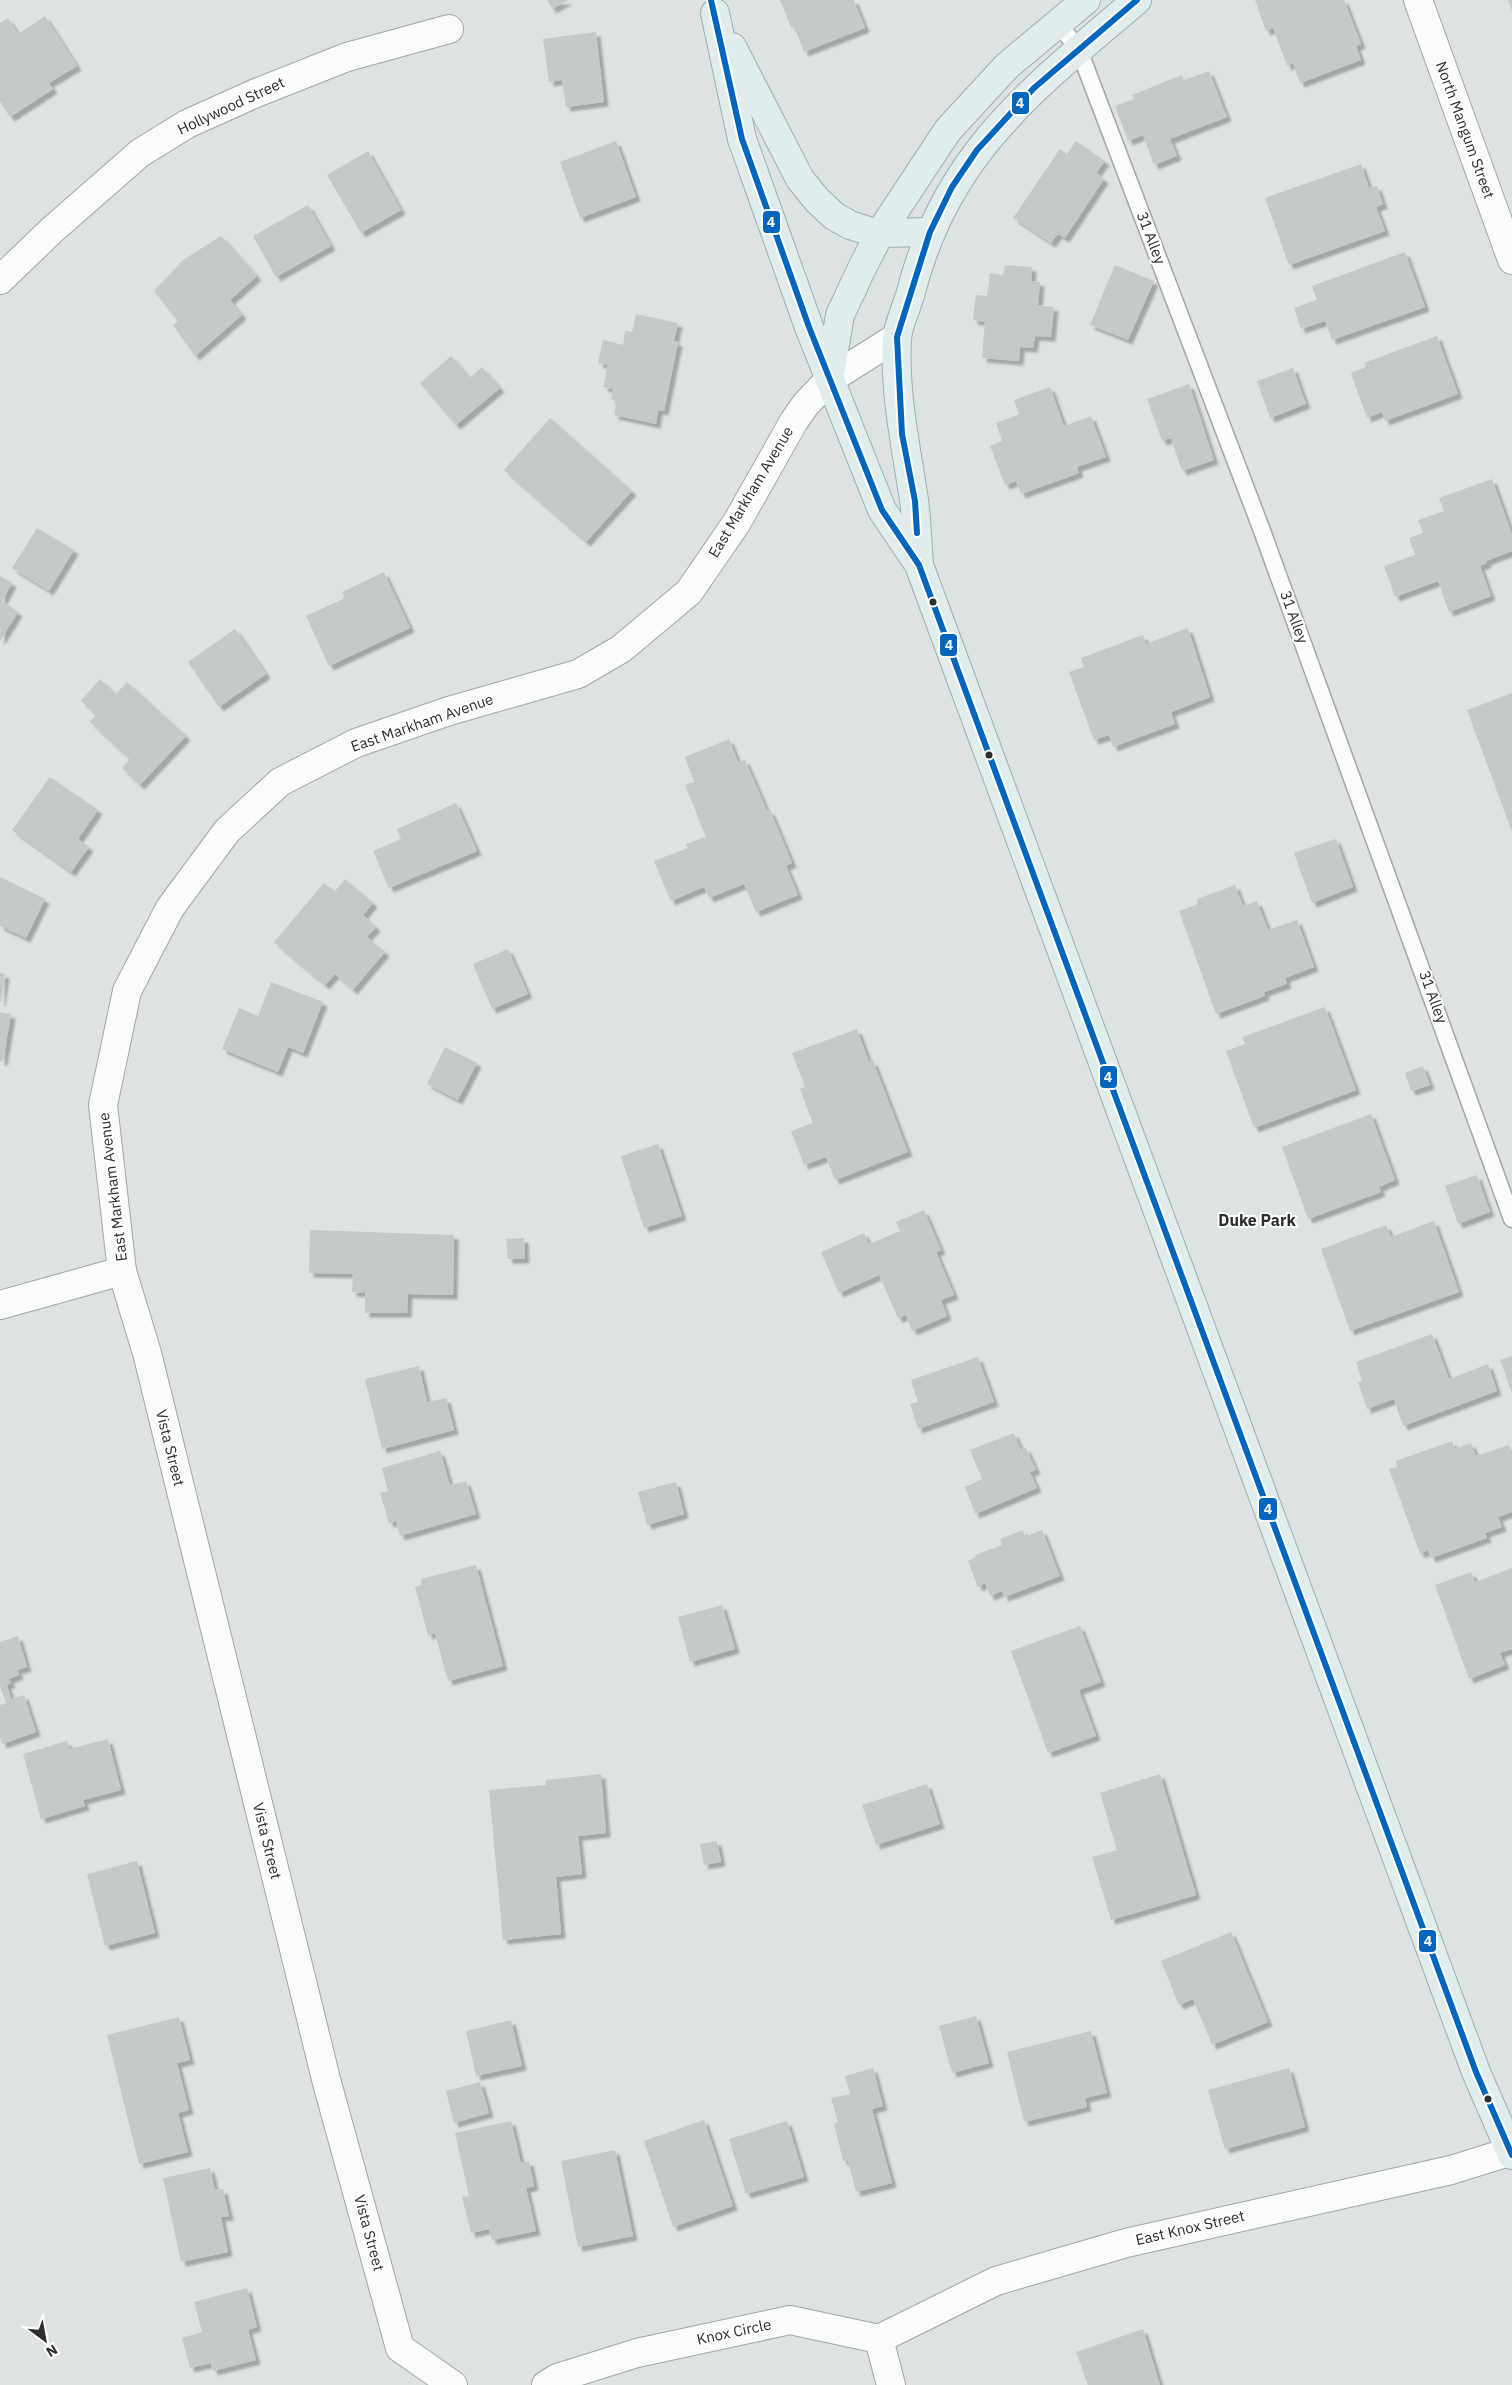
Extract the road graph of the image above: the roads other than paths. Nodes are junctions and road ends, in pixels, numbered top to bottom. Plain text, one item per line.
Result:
1 (1086, 0) edge
2 (1137, 0) edge
3 (1418, 0) edge
4 (713, 6) edge
5 (1058, 23) junction
6 (449, 29) dead end
7 (1079, 50) junction
8 (930, 232) junction
9 (880, 233) junction
10 (1512, 260) edge
11 (0, 280) edge
12 (897, 337) junction
13 (829, 380) junction
14 (919, 565) junction
15 (1512, 1219) edge
16 (122, 1271) junction
17 (0, 1305) edge
18 (1512, 2153) edge
19 (880, 2339) junction
20 (453, 2385) edge
21 (546, 2385) edge
22 (892, 2385) edge

1 - 5 main road
2 - 7 main road
3 - 10 street, North Mangum Street
4 - 9 main road
4 - 13 main road
5 - 7 lane, 31 Alley
5 - 9 main road
6 - 11 street, Hollywood Street
7 - 8 main road
7 - 15 lane, 31 Alley
8 - 9 main road
8 - 12 main road
9 - 13 main road
12 - 13 street, East Markham Avenue
12 - 14 main road
13 - 14 main road
13 - 16 street, East Markham Avenue
14 - 18 main road
16 - 17 street, East Markham Avenue
16 - 20 street, Vista Street
18 - 19 street, East Knox Street
19 - 21 street, Knox Circle
19 - 22 street

